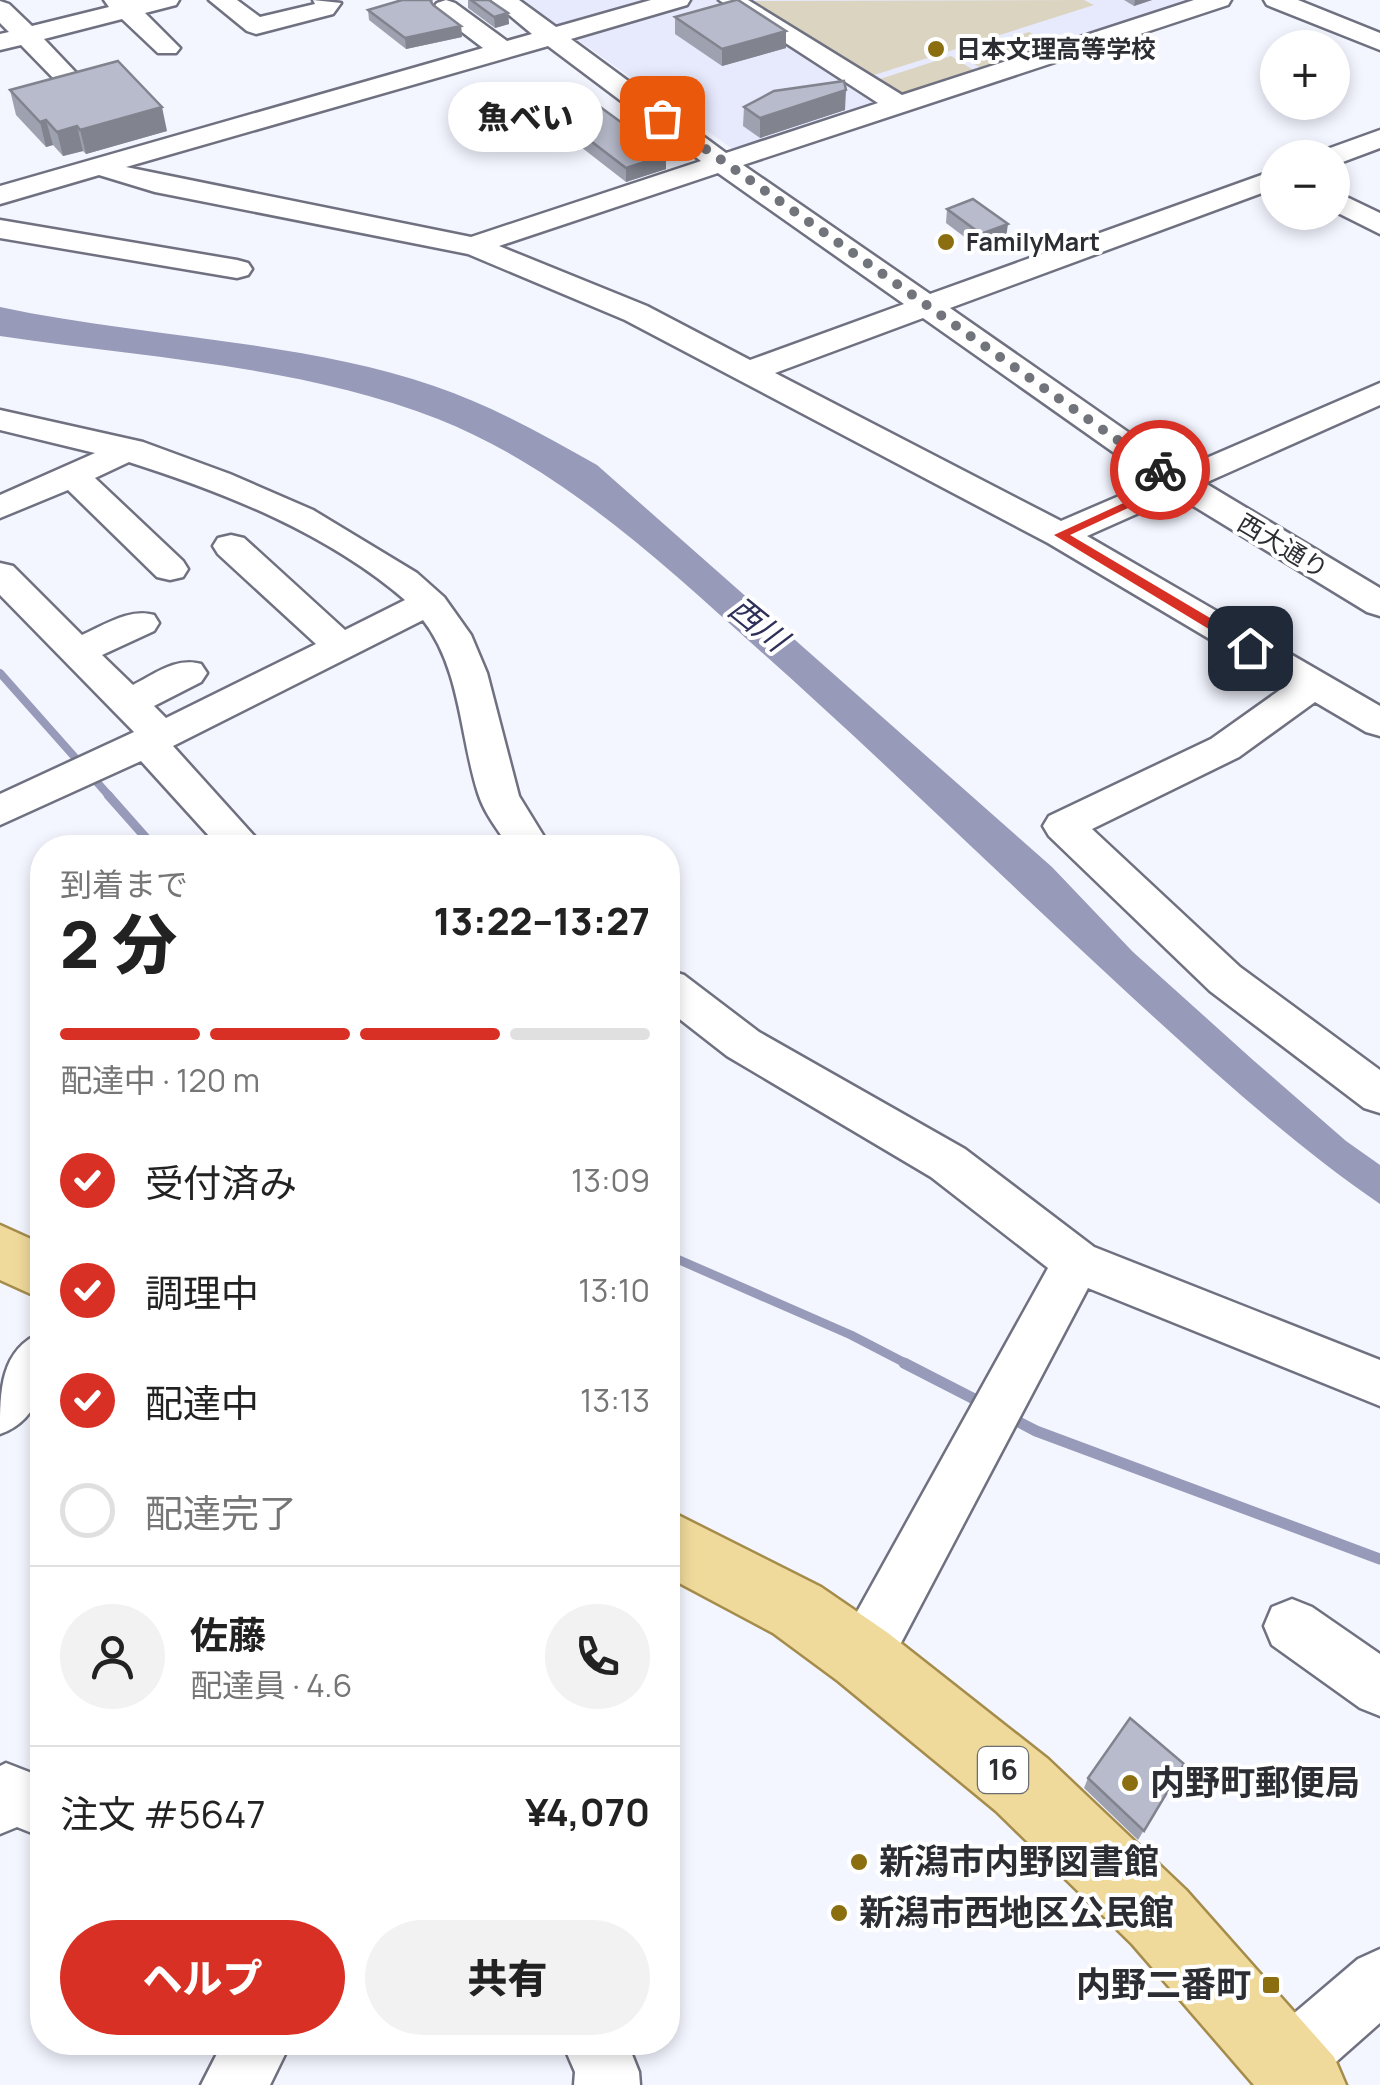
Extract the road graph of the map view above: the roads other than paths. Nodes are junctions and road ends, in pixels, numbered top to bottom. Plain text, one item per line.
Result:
1 (166, 0) edge
2 (221, 0) edge
3 (503, 0) edge
4 (678, 0) edge
5 (731, 0) edge
6 (1218, 0) edge
7 (1276, 0) edge
8 (332, 1) edge
9 (122, 5) edge
10 (446, 8) dead end
11 (0, 9) edge
12 (26, 35) junction
13 (554, 37) junction
14 (0, 42) edge
15 (1380, 42) edge
16 (167, 48) dead end
17 (505, 52) junction
18 (69, 78) edge
19 (898, 104) junction
20 (1380, 138) edge
21 (1350, 150) edge
22 (722, 163) junction
23 (104, 166) junction
24 (1260, 184) edge
25 (0, 195) edge
26 (1350, 208) edge
27 (1380, 225) edge
28 (0, 229) edge
29 (476, 248) junction
30 (236, 268) dead end
31 (930, 306) junction
32 (745, 373) junction
33 (1380, 394) edge
34 (0, 420) edge
35 (131, 449) junction
36 (74, 477) junction
37 (1178, 482) junction
38 (3, 502) edge
39 (1060, 535) junction
40 (231, 546) dead end
41 (170, 569) dead end
42 (0, 574) edge
43 (427, 604) junction
44 (1380, 604) edge
45 (141, 623) dead end
46 (340, 645) junction
47 (78, 652) junction
48 (188, 674) dead end
49 (1312, 685) junction
50 (130, 703) junction
51 (1380, 723) edge
52 (153, 739) junction
53 (0, 810) edge
54 (234, 835) edge
55 (523, 835) edge
56 (680, 996) edge
57 (1380, 1095) edge
58 (0, 1250) edge
59 (1078, 1262) junction
60 (30, 1266) edge
61 (30, 1370) edge
62 (1380, 1384) edge
63 (0, 1411) edge
64 (680, 1548) edge
65 (1292, 1626) dead end
66 (863, 1657) junction
67 (1380, 1688) edge
68 (30, 1802) edge
69 (0, 1804) edge
70 (1380, 1982) edge
71 (251, 2055) edge
72 (600, 2055) edge
73 (1297, 2073) edge
74 (234, 2085) edge
75 (607, 2085) edge

1 - 9 street
2 - 8 street
3 - 13 street, 西大通り
4 - 13 street
5 - 19 street
6 - 19 street
7 - 15 street
9 - 12 street
9 - 16 street
10 - 17 street
11 - 12 street
12 - 14 street
12 - 18 street
13 - 17 street
13 - 22 street, 西大通り
17 - 23 street
19 - 22 street
20 - 21 street
22 - 29 street
22 - 31 street, 西大通り
23 - 25 street
23 - 29 street
24 - 31 street
26 - 27 street
28 - 30 street
29 - 32 street
31 - 32 street
31 - 37 street, 西大通り
32 - 39 street
33 - 37 street
34 - 35 street
35 - 36 street
35 - 43 street
36 - 38 street
36 - 41 street
37 - 39 street
37 - 44 street, 西大通り
39 - 49 street
40 - 46 street
42 - 47 street
43 - 46 street
43 - 55 street
45 - 47 street
46 - 52 street
47 - 50 street
48 - 50 street
49 - 51 street
49 - 57 street
50 - 52 street
52 - 53 street
52 - 54 street
56 - 59 street
58 - 60 main road
59 - 62 street
59 - 66 street
61 - 63 street
64 - 66 main road, 16
65 - 67 street
66 - 73 main road, 16
68 - 69 street
70 - 73 street
71 - 74 street
72 - 75 street

